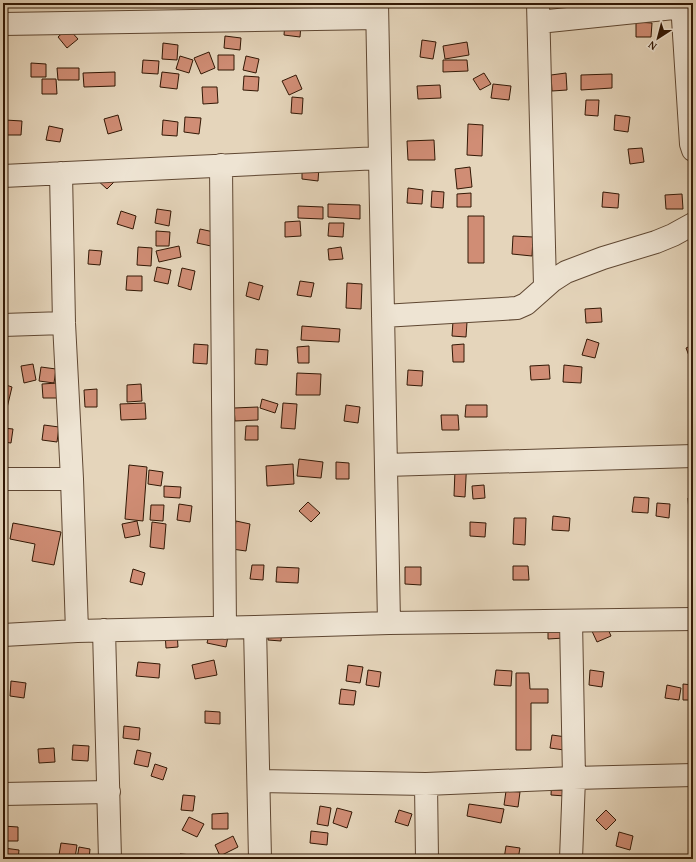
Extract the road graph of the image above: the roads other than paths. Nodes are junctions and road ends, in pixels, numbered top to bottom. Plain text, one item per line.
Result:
1 (685, 5) edge
2 (377, 11) edge
3 (538, 12) edge
4 (3, 24) edge
5 (693, 150) edge
6 (380, 158) junction
7 (220, 165) junction
8 (61, 173) junction
9 (3, 176) edge
10 (693, 224) edge
11 (546, 286) junction
12 (383, 316) junction
13 (64, 323) junction
14 (3, 325) edge
15 (693, 456) edge
16 (386, 465) junction
17 (3, 479) edge
18 (72, 479) junction
19 (693, 619) edge
20 (571, 621) junction
21 (389, 623) junction
22 (255, 627) junction
23 (225, 628) junction
24 (104, 630) junction
25 (77, 631) junction
26 (3, 635) edge
27 (693, 775) edge
28 (574, 778) junction
29 (259, 781) junction
30 (426, 784) junction
31 (109, 792) junction
32 (3, 794) edge
33 (110, 859) edge
34 (260, 859) edge
35 (427, 859) edge
36 (571, 859) edge

1 - 3 street
1 - 5 street
2 - 4 street
2 - 6 street
3 - 11 street
6 - 7 street
6 - 12 street
7 - 8 street
7 - 23 street
8 - 9 street
8 - 13 street
10 - 11 street
11 - 12 street
12 - 16 street
13 - 14 street
13 - 18 street
15 - 16 street
16 - 21 street
17 - 18 street
18 - 25 street
19 - 20 street
20 - 21 street
20 - 28 street
21 - 22 street
22 - 23 street
22 - 29 street
23 - 24 street
24 - 25 street
24 - 31 street
25 - 26 street
27 - 28 street
28 - 30 street
28 - 36 street
29 - 30 street
29 - 34 street
30 - 35 street
31 - 32 street
31 - 33 street

